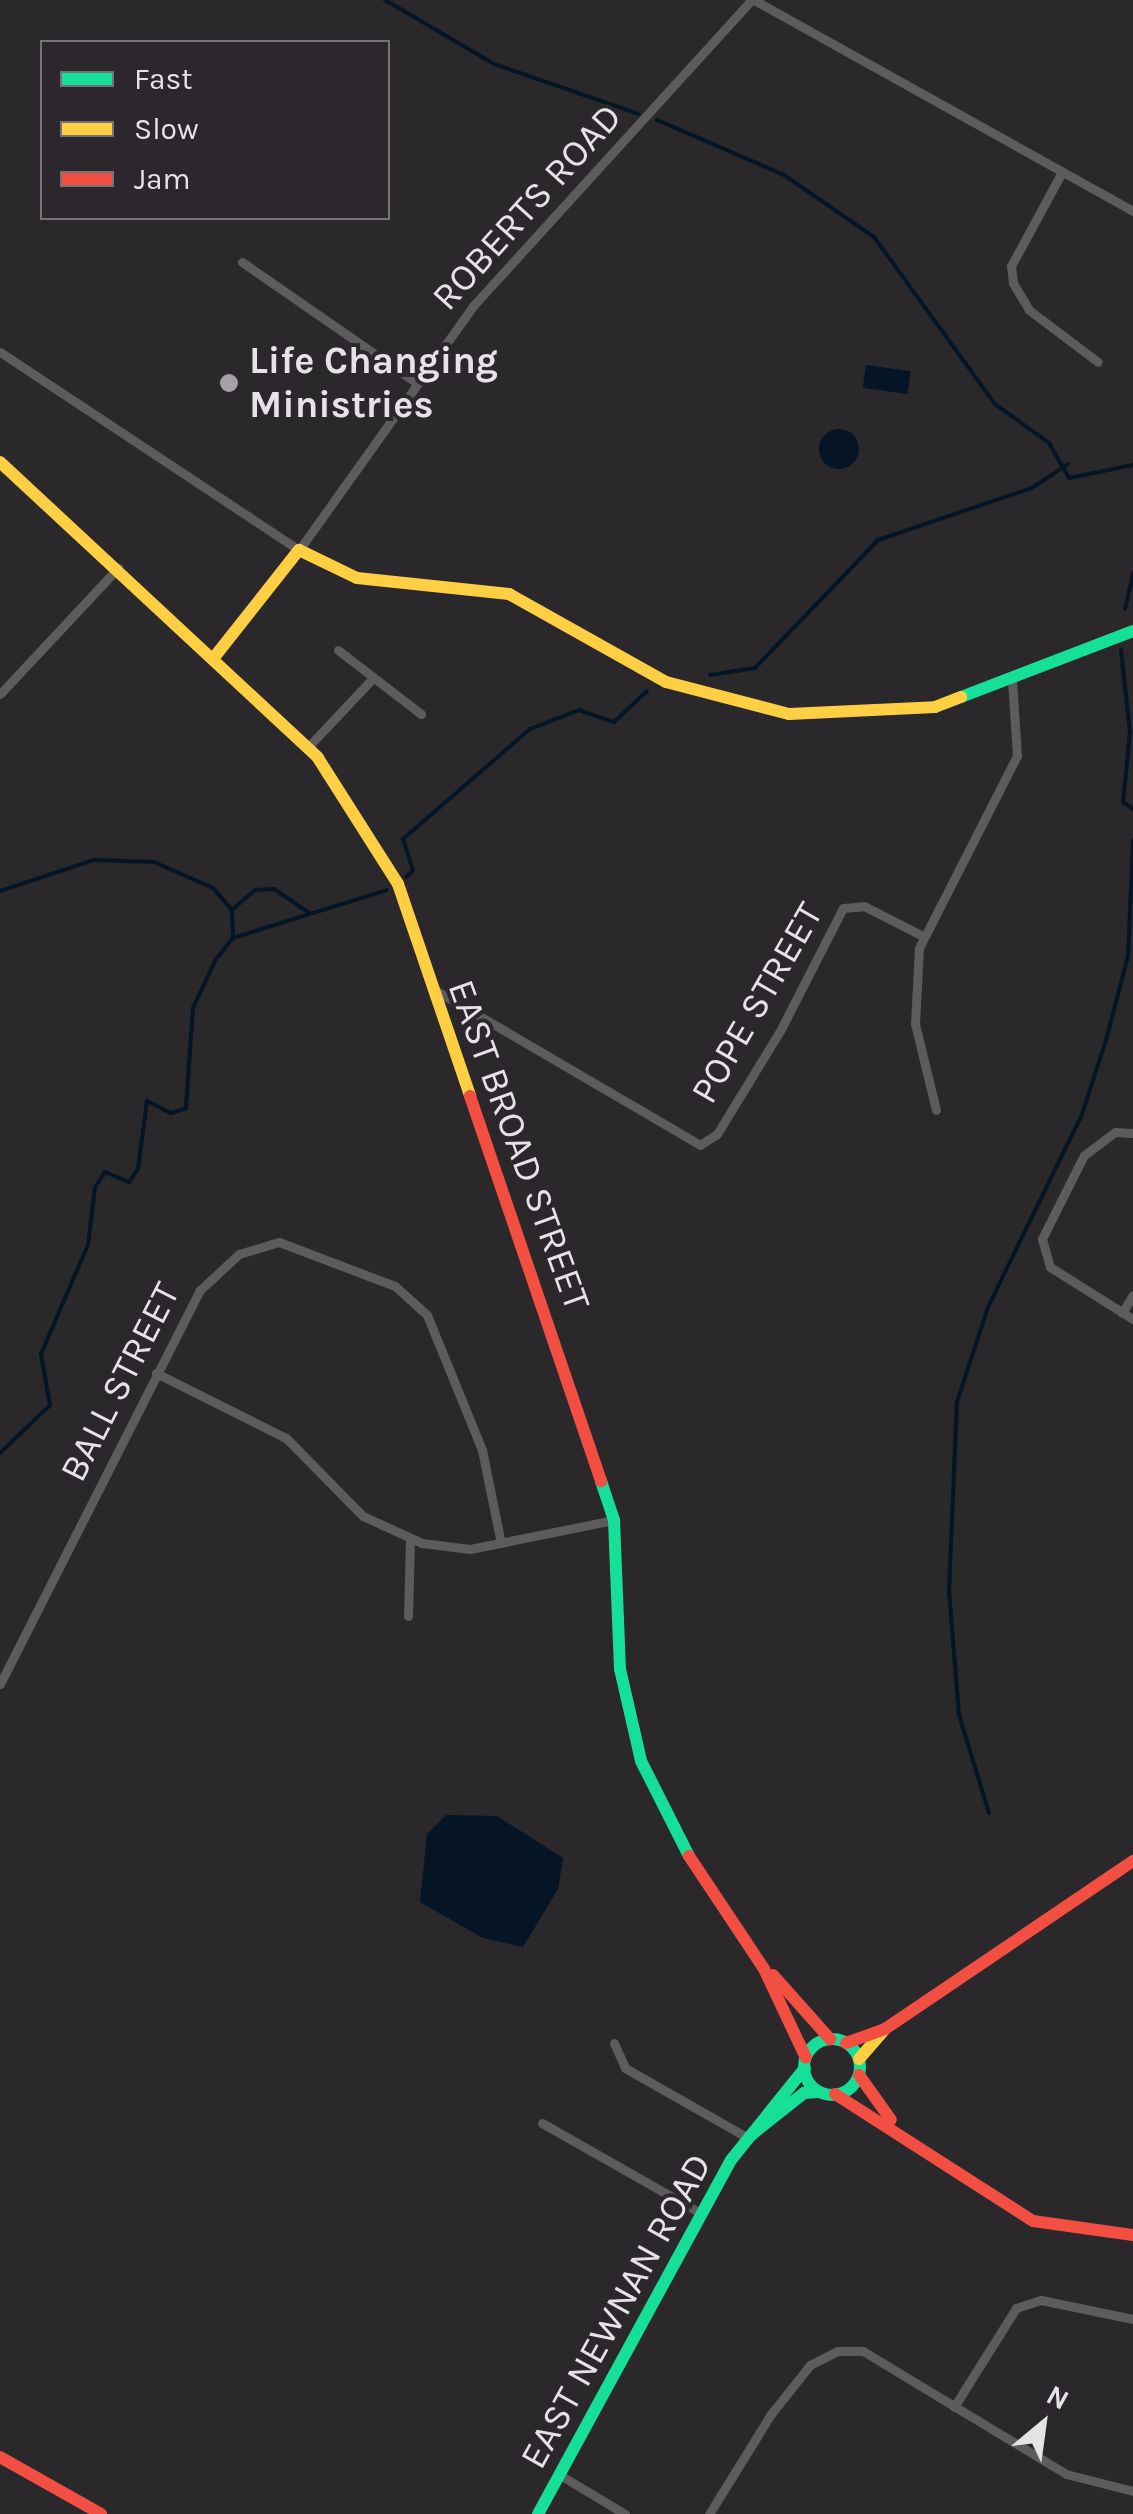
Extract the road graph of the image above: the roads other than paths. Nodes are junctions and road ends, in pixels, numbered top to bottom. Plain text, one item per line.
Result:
1 (752, 0) edge
2 (1062, 172) junction
3 (1133, 211) edge
4 (242, 262) dead end
5 (0, 352) edge
6 (1098, 362) dead end
7 (415, 382) junction
8 (0, 462) edge
9 (299, 550) junction
10 (120, 566) junction
11 (1133, 631) edge
12 (338, 650) dead end
13 (216, 655) junction
14 (372, 678) junction
15 (1012, 681) junction
16 (0, 694) edge
17 (421, 714) dead end
18 (308, 746) junction
19 (923, 936) junction
20 (428, 986) junction
21 (936, 1110) dead end
22 (1133, 1132) edge
23 (1133, 1295) edge
24 (1122, 1313) junction
25 (1133, 1319) edge
26 (156, 1373) junction
27 (614, 1520) junction
28 (410, 1540) junction
29 (501, 1543) junction
30 (408, 1616) dead end
31 (0, 1684) edge
32 (1133, 1861) edge
33 (764, 1969) junction
34 (885, 2029) junction
35 (830, 2039) junction
36 (846, 2042) junction
37 (614, 2043) dead end
38 (859, 2059) junction
39 (805, 2063) junction
40 (859, 2076) junction
41 (820, 2092) junction
42 (835, 2094) junction
43 (542, 2123) dead end
44 (748, 2138) junction
45 (912, 2144) junction
46 (702, 2214) junction
47 (1133, 2235) edge
48 (1133, 2318) edge
49 (954, 2408) junction
50 (0, 2458) edge
51 (560, 2475) junction
52 (1133, 2491) edge
53 (78, 2508) edge
54 (101, 2514) edge
55 (538, 2514) edge
56 (625, 2514) edge
57 (710, 2514) edge

1 - 2 street
1 - 7 street, ROBERTS ROAD
2 - 3 street
2 - 6 street
4 - 7 street
5 - 9 street
7 - 9 street, ROBERTS ROAD
8 - 10 street, EAST BROAD STREET
9 - 13 street, ROBERTS ROAD
9 - 15 street
10 - 13 street, EAST BROAD STREET
10 - 16 street
11 - 15 street
12 - 14 street
13 - 18 street, EAST BROAD STREET
14 - 17 street
14 - 18 street
15 - 19 street
18 - 20 street, EAST BROAD STREET
19 - 20 street, POPE STREET
19 - 21 street
20 - 27 street, EAST BROAD STREET
22 - 24 street
23 - 24 street
24 - 25 street
26 - 28 street
26 - 29 street, BALL STREET
26 - 31 street, BALL STREET
27 - 29 street
27 - 33 street, EAST BROAD STREET
28 - 29 street
28 - 30 street
32 - 34 street
33 - 35 street, EAST BROAD STREET
33 - 39 street, EAST BROAD STREET
34 - 36 street
34 - 38 street
35 - 36 street
35 - 39 street
36 - 38 street
37 - 44 street
38 - 40 street
39 - 41 street, EAST BROAD STREET
39 - 44 street, EAST NEWNAN ROAD
40 - 42 street
40 - 45 street
41 - 42 street
41 - 44 street, EAST NEWNAN ROAD
42 - 45 street
43 - 46 street
44 - 46 street, EAST NEWNAN ROAD
45 - 47 street
46 - 51 street, EAST NEWNAN ROAD
48 - 49 street
49 - 52 street
49 - 57 street
50 - 53 street
51 - 55 street, EAST NEWNAN ROAD
51 - 56 street
53 - 54 street

